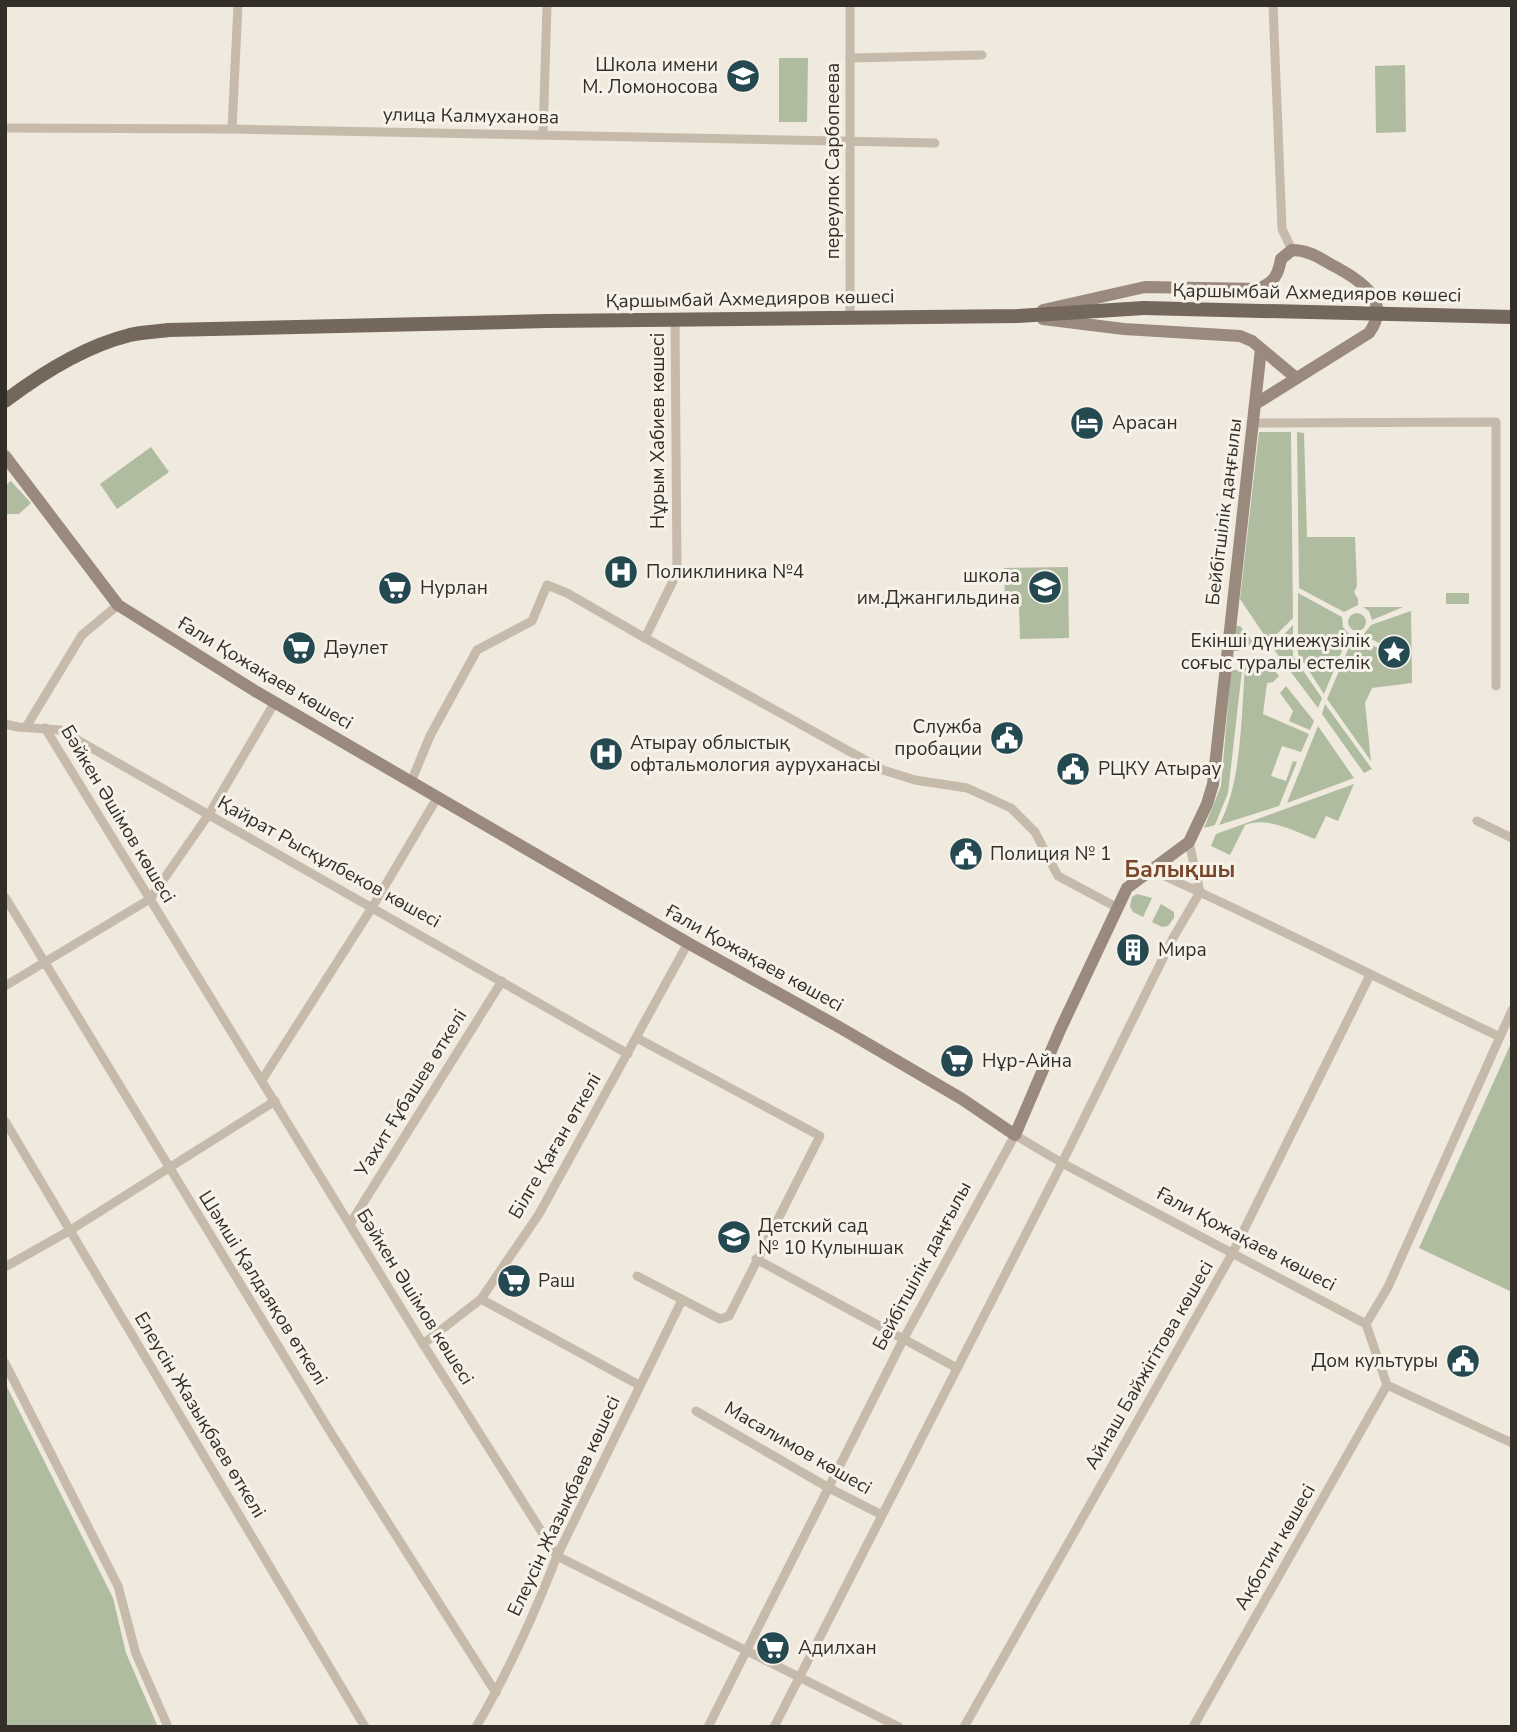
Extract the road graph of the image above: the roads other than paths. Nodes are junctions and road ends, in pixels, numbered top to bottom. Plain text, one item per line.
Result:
1 (238, 5) edge
2 (547, 5) edge
3 (850, 5) edge
4 (1272, 5) edge
5 (982, 55) dead end
6 (850, 58) junction
7 (5, 128) edge
8 (232, 129) junction
9 (543, 135) junction
10 (849, 141) junction
11 (935, 143) dead end
12 (1292, 250) junction
13 (850, 316) junction
14 (1018, 316) junction
15 (1512, 317) edge
16 (676, 319) junction
17 (1261, 349) junction
18 (1295, 377) junction
19 (5, 401) edge
20 (1256, 403) junction
21 (1254, 423) junction
22 (5, 456) edge
23 (118, 605) junction
24 (645, 638) junction
25 (1496, 686) dead end
26 (275, 702) junction
27 (5, 724) edge
28 (26, 727) junction
29 (45, 728) junction
30 (411, 782) junction
31 (437, 798) junction
32 (208, 814) junction
33 (1477, 821) dead end
34 (1512, 838) edge
35 (1189, 842) junction
36 (1151, 870) junction
37 (1200, 892) junction
38 (5, 897) edge
39 (150, 899) junction
40 (373, 906) junction
41 (1118, 908) junction
42 (688, 943) junction
43 (44, 962) junction
44 (1370, 975) junction
45 (502, 981) junction
46 (5, 986) edge
47 (1512, 1010) edge
48 (1499, 1036) junction
49 (637, 1038) junction
50 (628, 1054) junction
51 (262, 1080) junction
52 (275, 1101) junction
53 (5, 1121) edge
54 (1015, 1135) junction
55 (1062, 1163) junction
56 (168, 1167) junction
57 (350, 1224) junction
58 (69, 1231) junction
59 (1232, 1254) junction
60 (756, 1259) junction
61 (5, 1267) edge
62 (637, 1276) dead end
63 (481, 1299) junction
64 (682, 1300) junction
65 (1366, 1324) junction
66 (903, 1340) junction
67 (423, 1344) junction
68 (5, 1363) edge
69 (957, 1368) junction
70 (639, 1385) junction
71 (1387, 1385) junction
72 (696, 1411) dead end
73 (1512, 1443) edge
74 (829, 1488) junction
75 (882, 1515) junction
76 (557, 1556) junction
77 (747, 1653) junction
78 (799, 1677) junction
79 (496, 1693) junction
80 (168, 1727) edge
81 (365, 1727) edge
82 (476, 1727) edge
83 (708, 1727) edge
84 (774, 1727) edge
85 (899, 1727) edge
86 (964, 1727) edge
87 (1193, 1727) edge

1 - 8 street
2 - 9 street
3 - 6 street, переулок Сарбопеева
4 - 12 street
5 - 6 street
6 - 10 street, переулок Сарбопеева
7 - 8 street, улица Калмуханова
8 - 9 street, улица Калмуханова
9 - 10 street, улица Калмуханова
10 - 11 street, улица Калмуханова
10 - 13 street, переулок Сарбопеева
12 - 14 street
12 - 18 street, Бейбітшілік даңғылы
13 - 14 main road, Қаршымбай Ахмедияров көшесі
13 - 16 main road, Қаршымбай Ахмедияров көшесі
14 - 15 main road, Қаршымбай Ахмедияров көшесі, bridge
14 - 17 street
16 - 19 main road, Қаршымбай Ахмедияров көшесі
16 - 24 street, Нұрым Хабиев көшесі
17 - 18 street
17 - 20 street
18 - 20 street, Бейбітшілік даңғылы
20 - 21 street, Бейбітшілік даңғылы
21 - 25 street
21 - 35 street, Бейбітшілік даңғылы
22 - 23 street, Ғали Қожақаев көшесі
23 - 26 street, Ғали Қожақаев көшесі
23 - 28 street
24 - 30 street
24 - 41 street
26 - 30 street, Ғали Қожақаев көшесі
26 - 32 street
27 - 28 street, Қайрат Рысқұлбеков көшесі
28 - 29 street, Қайрат Рысқұлбеков көшесі
29 - 32 street, Қайрат Рысқұлбеков көшесі
29 - 39 street, Бәйкен Әшімов көшесі
30 - 31 street, Ғали Қожақаев көшесі
31 - 40 street
31 - 42 street, Ғали Қожақаев көшесі
32 - 39 street
32 - 40 street, Қайрат Рысқұлбеков көшесі
33 - 34 street
35 - 36 street, Бейбітшілік даңғылы
35 - 37 street
36 - 37 street
36 - 41 street, Бейбітшілік даңғылы
37 - 44 street
37 - 55 street
38 - 43 street, Шәмші Қалдаяқов өткелі
39 - 43 street
39 - 51 street, Бәйкен Әшімов көшесі
40 - 45 street, Қайрат Рысқұлбеков көшесі
40 - 51 street
41 - 54 street, Бейбітшілік даңғылы
42 - 49 street, Білге Қаған өткелі
42 - 54 street, Ғали Қожақаев көшесі
43 - 46 street
43 - 56 street, Шәмші Қалдаяқов өткелі
44 - 48 street
44 - 59 street, Айнаш Байжігітова көшесі
45 - 50 street, Қайрат Рысқұлбеков көшесі
45 - 57 street, Уахит Ғұбашев өткелі
47 - 48 street
48 - 65 street
49 - 50 street, Білге Қаған өткелі
49 - 60 street
50 - 63 street, Білге Қаған өткелі
51 - 52 street, Бәйкен Әшімов көшесі
52 - 56 street
52 - 57 street, Бәйкен Әшімов көшесі
53 - 58 street, Елеусін Жазықбаев өткелі
54 - 55 street, Ғали Қожақаев көшесі
54 - 66 street, Бейбітшілік даңғылы
55 - 59 street, Ғали Қожақаев көшесі
55 - 69 street
56 - 58 street
56 - 79 street, Шәмші Қалдаяқов өткелі
57 - 67 street, Бәйкен Әшімов көшесі
58 - 61 street
58 - 81 street, Елеусін Жазықбаев өткелі
59 - 65 street, Ғали Қожақаев көшесі
59 - 86 street, Айнаш Байжігітова көшесі
60 - 64 street
60 - 66 street
62 - 64 street
63 - 67 street, Білге Қаған өткелі
63 - 70 street
64 - 70 street, Елеусін Жазықбаев көшесі
65 - 71 street
66 - 69 street
66 - 74 street, Бейбітшілік даңғылы
67 - 76 street, Бәйкен Әшімов көшесі
68 - 80 street
69 - 75 street
70 - 76 street, Елеусін Жазықбаев көшесі
71 - 73 street
71 - 87 street, Ақботин көшесі
72 - 74 street, Масалимов көшесі
74 - 75 street, Масалимов көшесі
74 - 77 street, Бейбітшілік даңғылы
75 - 78 street
76 - 77 street
76 - 79 street, Елеусін Жазықбаев көшесі
77 - 78 street
77 - 83 street, Бейбітшілік даңғылы
78 - 84 street
78 - 85 street
79 - 82 street, Елеусін Жазықбаев көшесі

